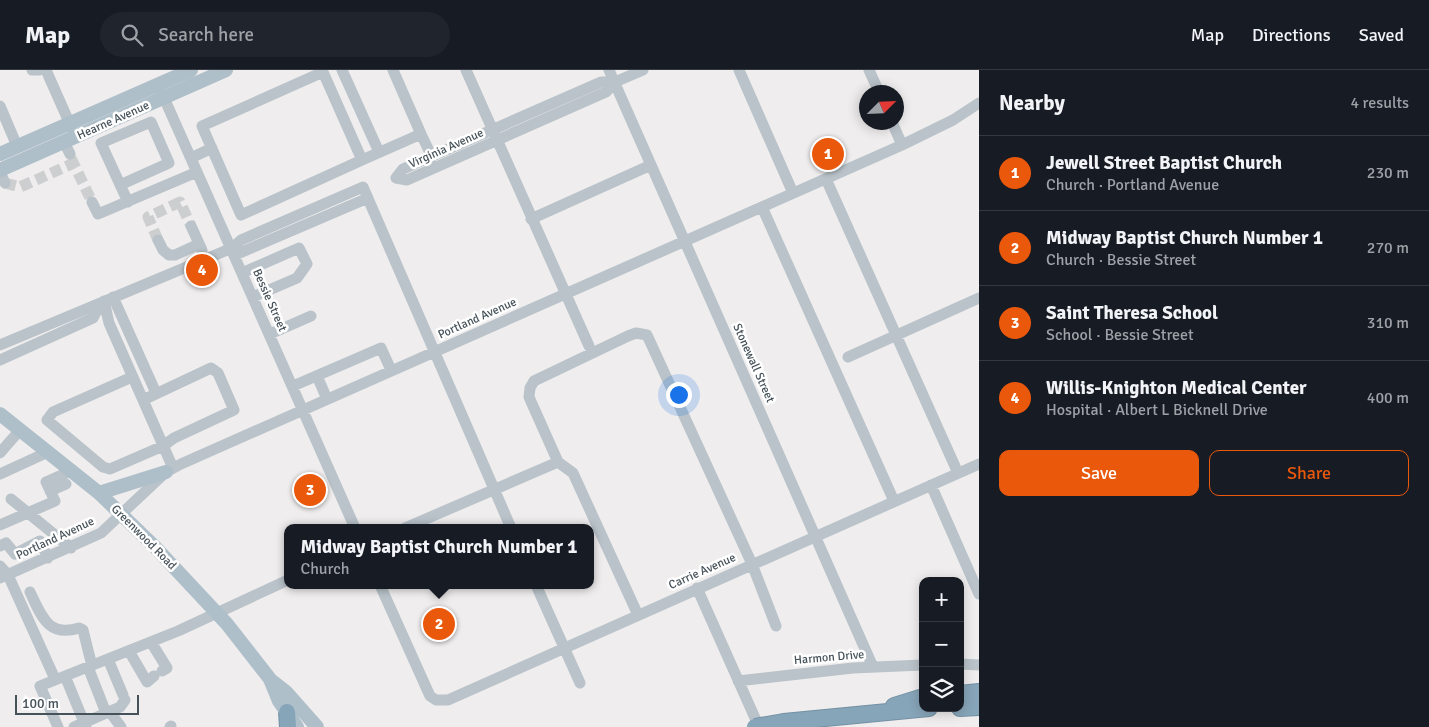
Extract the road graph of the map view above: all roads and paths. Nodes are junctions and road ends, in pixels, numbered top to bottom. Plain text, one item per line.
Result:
1 (32, 70) edge
2 (38, 70) edge
3 (46, 70) edge
4 (191, 70) edge
5 (226, 70) edge
6 (342, 70) edge
7 (393, 70) edge
8 (466, 70) edge
9 (610, 70) edge
10 (643, 70) edge
11 (739, 70) edge
12 (869, 70) edge
13 (615, 82) junction
14 (158, 84) junction
15 (876, 85) edge
16 (164, 98) junction
17 (979, 103) edge
18 (0, 106) edge
19 (70, 124) junction
20 (4, 127) edge
21 (895, 130) edge
22 (421, 134) junction
23 (495, 135) junction
24 (70, 144) junction
25 (902, 145) junction
26 (17, 146) junction
27 (212, 148) junction
28 (379, 152) junction
29 (0, 154) edge
30 (432, 157) junction
31 (191, 158) junction
32 (362, 160) junction
33 (651, 165) junction
34 (197, 172) junction
35 (2, 175) edge
36 (826, 179) junction
37 (120, 185) junction
38 (231, 193) junction
39 (793, 193) junction
40 (92, 202) tunnel mouth
41 (128, 202) junction
42 (211, 202) junction
43 (762, 207) junction
44 (531, 219) junction
45 (191, 226) tunnel mouth
46 (158, 240) tunnel mouth
47 (685, 241) junction
48 (199, 244) junction
49 (233, 251) junction
50 (206, 259) junction
51 (242, 273) junction
52 (564, 294) junction
53 (254, 298) junction
54 (979, 298) edge
55 (106, 300) junction
56 (311, 316) dead end
57 (270, 334) junction
58 (896, 336) junction
59 (0, 345) edge
60 (589, 346) dead end
61 (434, 352) junction
62 (848, 357) dead end
63 (0, 360) edge
64 (392, 370) junction
65 (317, 376) junction
66 (132, 377) junction
67 (293, 386) junction
68 (156, 393) junction
69 (327, 399) junction
70 (142, 400) junction
71 (303, 410) junction
72 (0, 414) edge
73 (20, 430) junction
74 (163, 446) junction
75 (48, 452) junction
76 (0, 453) edge
77 (558, 462) junction
78 (979, 464) edge
79 (169, 470) junction
80 (71, 471) junction
81 (0, 474) edge
82 (958, 474) junction
83 (66, 484) dead end
84 (931, 486) junction
85 (494, 488) junction
86 (50, 491) junction
87 (99, 493) junction
88 (11, 499) dead end
89 (894, 502) junction
90 (28, 513) junction
91 (122, 513) junction
92 (353, 524) edge
93 (414, 524) edge
94 (509, 524) edge
95 (0, 526) edge
96 (815, 536) junction
97 (0, 546) edge
98 (71, 548) junction
99 (48, 558) junction
100 (752, 564) junction
101 (3, 573) edge
102 (284, 582) edge
103 (697, 588) junction
104 (382, 589) edge
105 (538, 589) edge
106 (30, 592) dead end
107 (979, 594) edge
108 (217, 612) junction
109 (638, 615) junction
110 (42, 617) junction
111 (29, 622) junction
112 (776, 626) dead end
113 (151, 642) junction
114 (564, 648) junction
115 (130, 651) junction
116 (108, 659) junction
117 (964, 664) edge
118 (919, 665) edge
119 (979, 665) edge
120 (90, 666) junction
121 (873, 667) junction
122 (60, 678) junction
123 (270, 679) junction
124 (738, 681) junction
125 (580, 683) dead end
126 (979, 692) edge
127 (964, 694) edge
128 (919, 698) edge
129 (979, 707) edge
130 (964, 708) edge
131 (919, 709) edge
132 (108, 712) junction
133 (878, 712) junction
134 (288, 720) edge
135 (81, 725) edge
136 (58, 727) edge
137 (121, 727) edge
138 (298, 727) edge
139 (317, 727) edge
140 (755, 727) edge
141 (759, 727) edge

1 - 2 street
3 - 19 street
4 - 14 main road, Hearne Avenue
5 - 16 main road, Hearne Avenue
6 - 28 street
7 - 22 street
8 - 23 street
9 - 13 street, Stonewall Street
10 - 13 street, Virginia Avenue
11 - 39 street
12 - 15 street
13 - 23 street, Virginia Avenue
13 - 33 street, Stonewall Street
14 - 16 street, Bessie Street
14 - 19 main road, Hearne Avenue
16 - 24 main road, Hearne Avenue
16 - 31 street, Bessie Street
17 - 25 street, Portland Avenue
18 - 20 street
19 - 24 street
19 - 26 main road, Hearne Avenue
20 - 26 street
21 - 25 street
22 - 28 street
22 - 30 street
23 - 30 street, Virginia Avenue
23 - 30 street, Virginia Avenue
23 - 44 street
24 - 35 main road, Hearne Avenue
25 - 36 street, Portland Avenue
26 - 29 main road, Hearne Avenue
27 - 31 street
27 - 32 street
27 - 38 street
28 - 32 street
31 - 34 street, Bessie Street
32 - 38 street
33 - 44 street
33 - 47 street, Stonewall Street
34 - 41 street
34 - 42 street, Bessie Street
36 - 39 street, Portland Avenue
36 - 58 street
37 - 37 street
37 - 41 street
38 - 42 street
39 - 43 street, Portland Avenue
40 - 41 street
42 - 49 street, Bessie Street
43 - 47 street, Portland Avenue
43 - 89 street
44 - 52 street
45 - 48 street
46 - 48 street
47 - 52 street, Portland Avenue
47 - 96 street, Stonewall Street
48 - 50 street
49 - 50 street
49 - 51 street, Bessie Street
49 - 61 street
50 - 55 street
51 - 53 street, Bessie Street
51 - 53 street
52 - 60 street
52 - 61 street, Portland Avenue
53 - 57 street, Bessie Street
54 - 58 street
55 - 59 street
55 - 63 street
55 - 66 street
55 - 68 street
56 - 57 street
57 - 67 street, Bessie Street
58 - 62 street
58 - 82 street
61 - 64 street, Portland Avenue
61 - 85 street
64 - 65 street
64 - 69 street, Portland Avenue
65 - 67 street
65 - 69 street
66 - 70 street
66 - 74 street
67 - 71 street, Bessie Street
68 - 70 street
68 - 74 street
69 - 71 street, Portland Avenue
70 - 74 street
71 - 79 street, Portland Avenue
71 - 92 street, Bessie Street
72 - 73 main road, Greenwood Road
73 - 75 main road, Greenwood Road
73 - 76 street
74 - 79 street
75 - 80 main road, Greenwood Road
75 - 81 street
77 - 85 street
77 - 100 street
77 - 109 street
78 - 82 street, Carrie Avenue
79 - 87 main road
79 - 91 street, Portland Avenue
80 - 86 street
80 - 87 main road, Greenwood Road
82 - 84 street, Carrie Avenue
83 - 86 street
84 - 89 street, Carrie Avenue
84 - 107 street
85 - 93 street
85 - 94 street
86 - 90 street
87 - 91 main road, Greenwood Road
88 - 90 street
89 - 96 street, Carrie Avenue
90 - 95 street
90 - 98 street
91 - 98 street, Portland Avenue
91 - 108 main road, Greenwood Road
96 - 100 street, Carrie Avenue
96 - 121 street, Stonewall Street
97 - 99 street
98 - 99 street, Portland Avenue
99 - 101 street, Portland Avenue
100 - 103 street, Carrie Avenue
100 - 112 street
101 - 111 street
102 - 108 street
103 - 109 street, Carrie Avenue
103 - 124 street
104 - 114 street, Carrie Avenue
105 - 114 street
106 - 110 street
108 - 113 street
108 - 123 main road, Greenwood Road
109 - 114 street, Carrie Avenue
110 - 111 street
110 - 120 street
111 - 122 street
113 - 115 street
113 - 115 street
114 - 125 street
115 - 116 street
116 - 120 street
116 - 132 street
117 - 119 street
118 - 121 street, Harmon Drive
120 - 122 street
120 - 132 street
121 - 124 street, Harmon Drive
122 - 135 street
122 - 136 street
123 - 134 main road, Greenwood Road
123 - 139 main road, Greenwood Road
124 - 141 street
126 - 127 highway
128 - 133 highway
129 - 130 highway
131 - 133 highway
132 - 135 street
132 - 137 street
133 - 140 highway, bridge
134 - 138 main road, Greenwood Road

